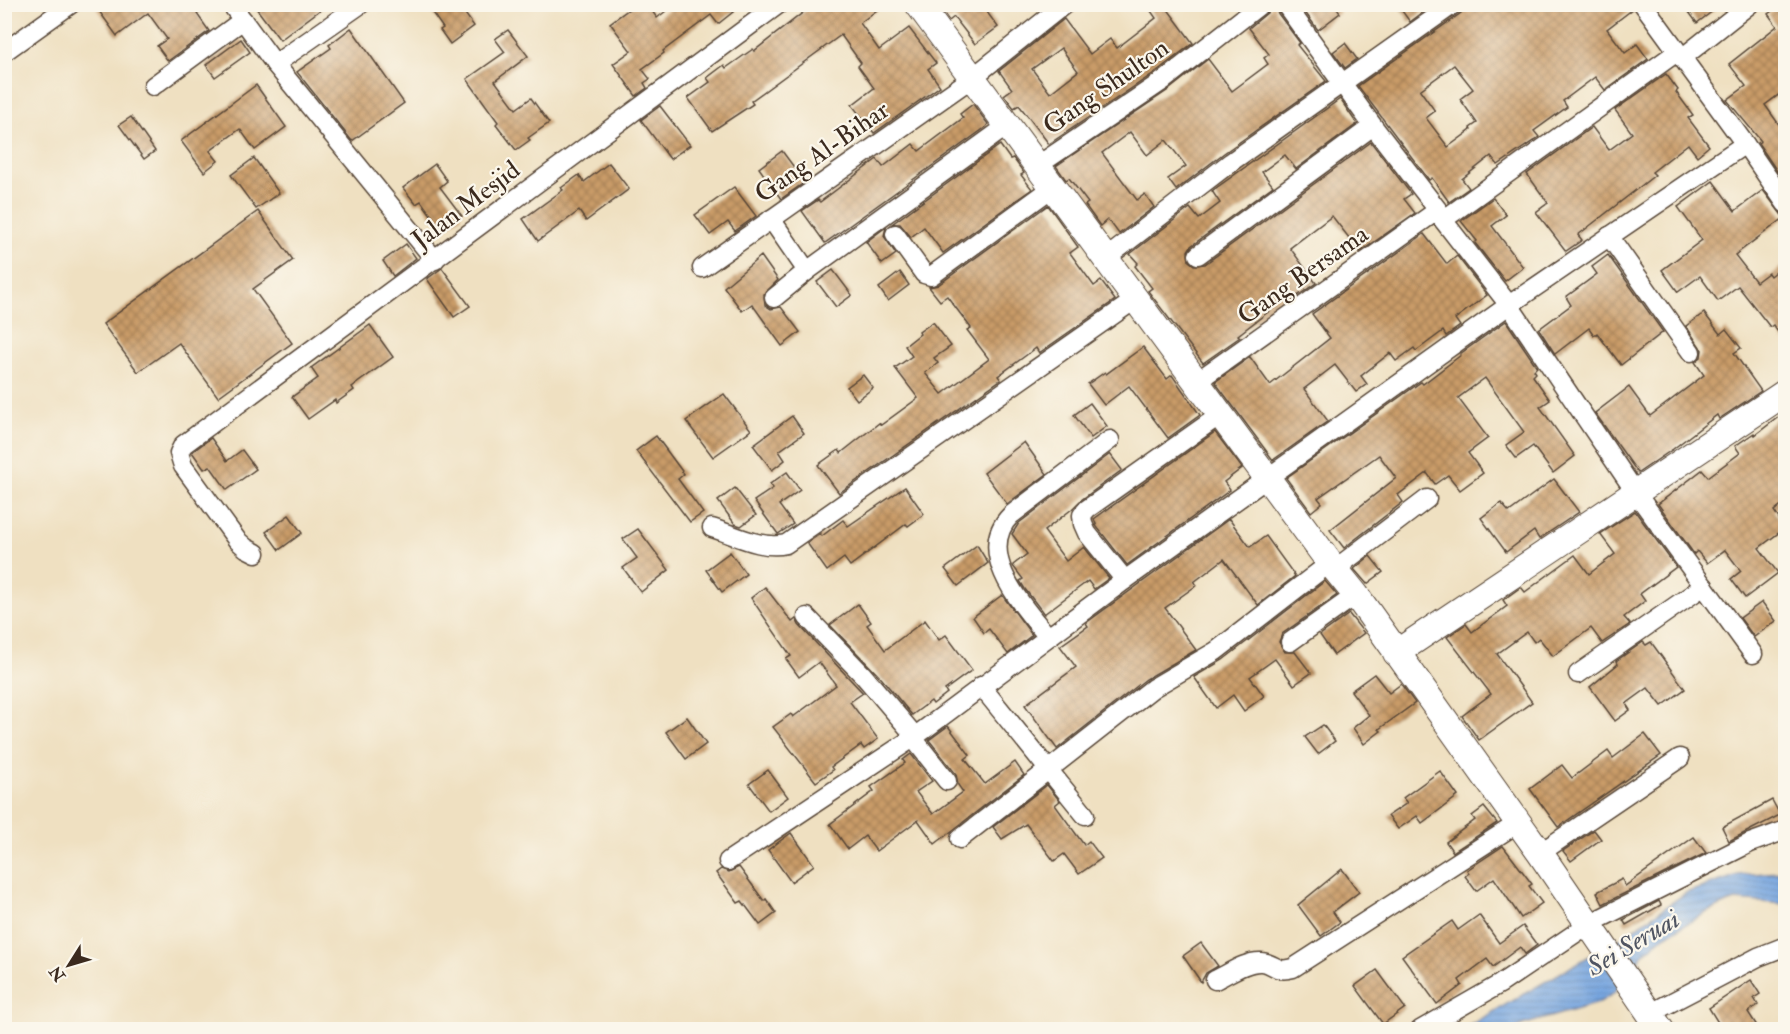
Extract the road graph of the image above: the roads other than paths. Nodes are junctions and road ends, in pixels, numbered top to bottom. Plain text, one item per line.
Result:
1 (71, 4) edge
2 (231, 4) edge
3 (361, 4) edge
4 (779, 4) edge
5 (918, 4) edge
6 (1065, 4) edge
7 (1261, 4) edge
8 (1285, 4) edge
9 (1454, 4) edge
10 (1643, 4) edge
11 (1750, 4) edge
12 (243, 20) junction
13 (4, 52) edge
14 (1679, 55) junction
15 (275, 64) junction
16 (972, 78) junction
17 (1341, 83) junction
18 (153, 86) dead end
19 (1007, 126) junction
20 (1373, 126) junction
21 (1745, 144) junction
22 (1037, 166) junction
23 (1052, 188) junction
24 (1785, 204) edge
25 (1441, 215) junction
26 (771, 219) junction
27 (895, 234) dead end
28 (1609, 236) junction
29 (1198, 255) dead end
30 (1105, 258) junction
31 (435, 260) junction
32 (702, 268) dead end
33 (807, 271) junction
34 (774, 298) dead end
35 (1136, 299) junction
36 (1509, 304) junction
37 (1691, 352) dead end
38 (1196, 382) junction
39 (1785, 392) edge
40 (1220, 415) junction
41 (1110, 440) dead end
42 (1268, 477) junction
43 (1636, 492) junction
44 (1427, 499) dead end
45 (712, 528) dead end
46 (256, 552) dead end
47 (1332, 566) junction
48 (1125, 580) junction
49 (1704, 586) junction
50 (1356, 595) junction
51 (807, 617) dead end
52 (1048, 637) junction
53 (1290, 642) dead end
54 (1396, 653) junction
55 (1753, 654) dead end
56 (1578, 674) dead end
57 (981, 686) junction
58 (914, 737) junction
59 (1680, 758) dead end
60 (1049, 768) junction
61 (947, 781) dead end
62 (1085, 815) dead end
63 (1518, 823) junction
64 (1785, 830) edge
65 (960, 839) dead end
66 (1540, 853) junction
67 (728, 861) dead end
68 (1593, 930) junction
69 (1785, 946) edge
70 (1215, 980) dead end
71 (1650, 1016) edge
72 (1420, 1029) edge

1 - 13 street
2 - 12 street
3 - 15 street
4 - 31 street, Jalan Mesjid
5 - 16 main road
6 - 16 street, Gang Al-Bihar
7 - 22 street, Gang Shulton
8 - 17 street
9 - 17 street
10 - 14 street
11 - 14 street, Gang Bersama
12 - 15 street
12 - 18 street
14 - 21 street
14 - 25 street, Gang Bersama
15 - 31 street
16 - 19 main road
16 - 26 street, Gang Al-Bihar
17 - 20 street
17 - 30 street
19 - 22 main road
19 - 33 street
20 - 25 street
20 - 29 street
21 - 24 street
21 - 28 street
22 - 23 main road
23 - 27 street
23 - 30 main road
25 - 36 street
25 - 38 street, Gang Bersama
26 - 32 street, Gang Al-Bihar
26 - 33 street
28 - 36 street
28 - 37 street
30 - 35 main road
31 - 46 street, Jalan Mesjid
33 - 34 street
35 - 38 main road
35 - 45 street
36 - 42 street
36 - 43 street
38 - 40 main road
39 - 43 main road
40 - 42 main road
40 - 48 street
41 - 52 street
42 - 47 main road
42 - 48 street
43 - 49 street
43 - 54 main road
44 - 47 street
47 - 50 main road
47 - 60 street
48 - 52 street
49 - 55 street
49 - 56 street
50 - 53 street
50 - 54 main road
51 - 58 street
52 - 57 street
54 - 63 main road
57 - 58 street
57 - 60 street
58 - 61 street
58 - 67 street
59 - 66 street
60 - 62 street
60 - 65 street
63 - 66 main road
63 - 70 street
64 - 68 street
66 - 68 main road
68 - 71 main road
68 - 72 street
69 - 71 street

